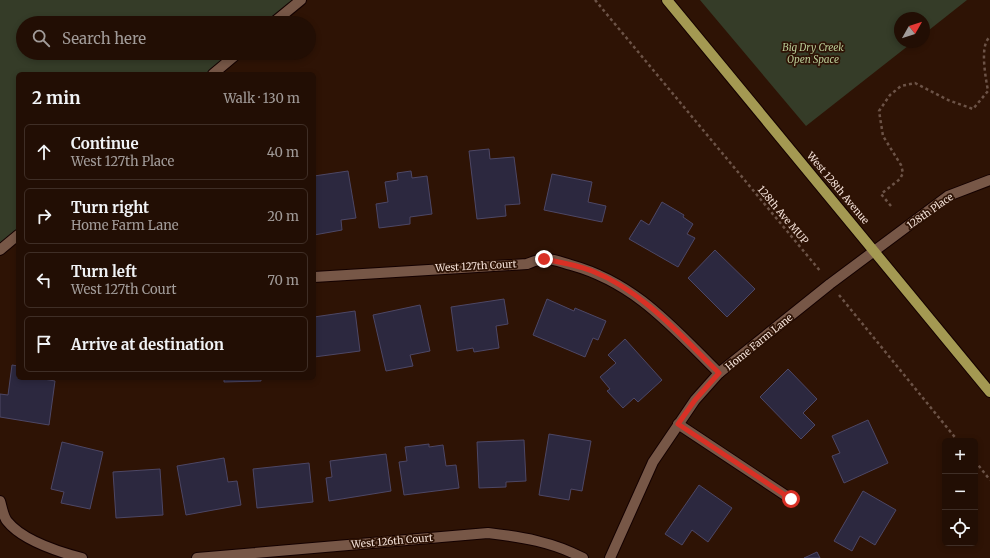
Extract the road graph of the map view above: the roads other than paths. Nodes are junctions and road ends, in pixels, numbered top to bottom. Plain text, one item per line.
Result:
1 (301, 0) edge
2 (667, 0) edge
3 (282, 16) edge
4 (230, 60) edge
5 (215, 72) edge
6 (990, 180) edge
7 (16, 237) edge
8 (0, 250) edge
9 (874, 250) junction
10 (316, 277) edge
11 (719, 373) junction
12 (990, 392) edge
13 (678, 424) junction
14 (791, 499) dead end
15 (0, 501) edge
16 (82, 558) edge
17 (197, 558) edge
18 (583, 558) edge
19 (610, 558) edge

1 - 3 street
2 - 9 main road, West 128th Avenue
4 - 5 street
6 - 9 street, 128th Place
7 - 8 street
9 - 11 street, Home Farm Lane
9 - 12 main road, West 128th Avenue
10 - 11 street, West 127th Court
11 - 13 street, Home Farm Lane
13 - 14 street
13 - 19 street, Home Farm Lane
15 - 16 street
17 - 18 street, West 126th Court

